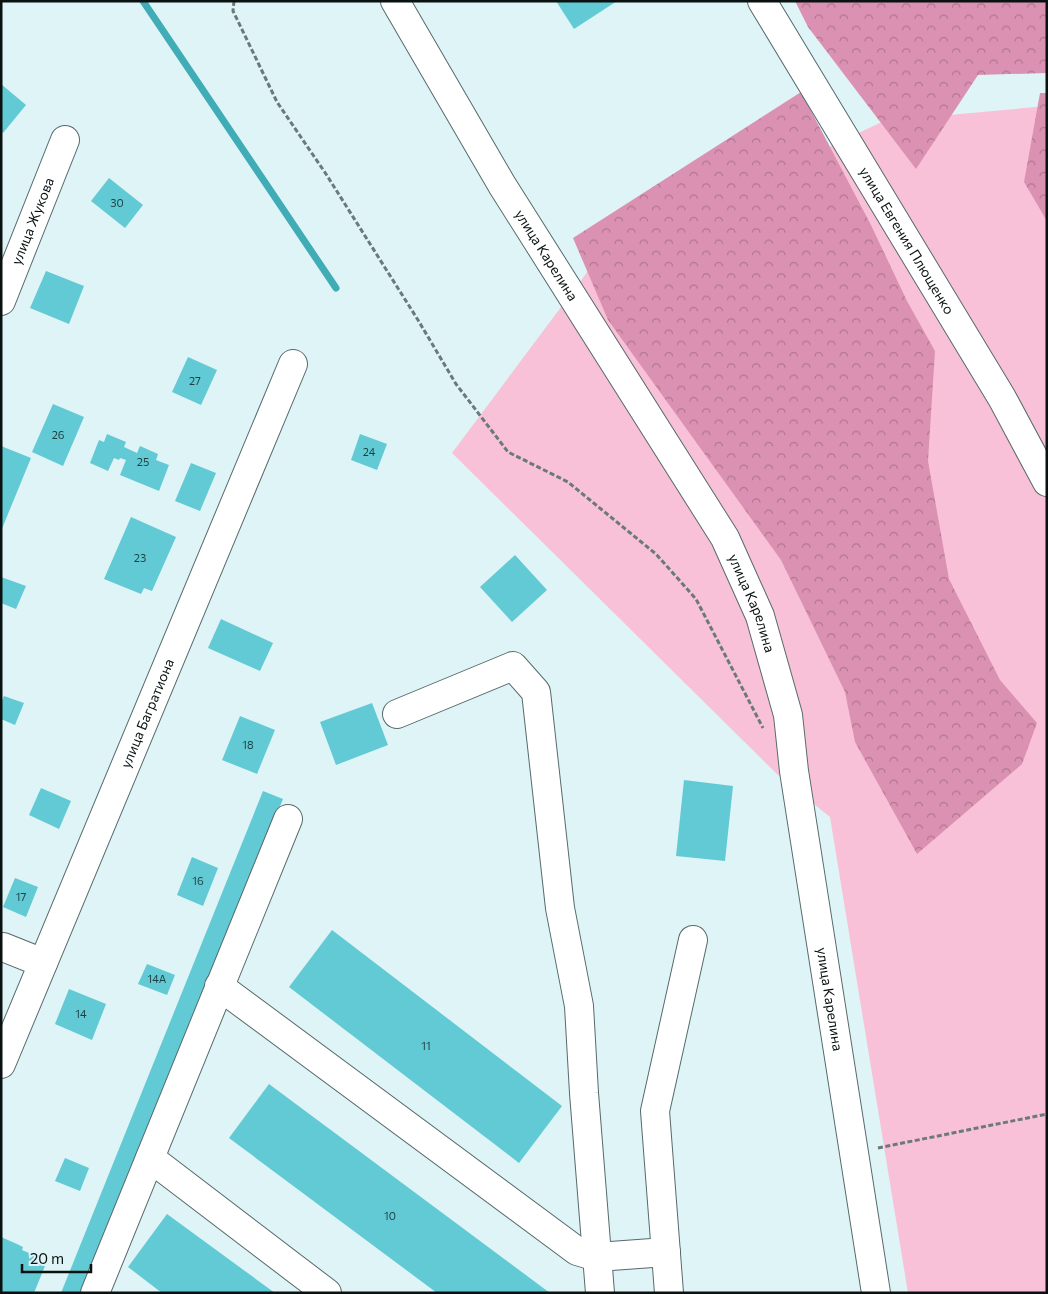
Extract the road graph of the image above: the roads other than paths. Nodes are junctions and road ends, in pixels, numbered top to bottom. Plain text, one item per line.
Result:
1 (395, 1) edge
2 (762, 1) edge
3 (65, 140) dead end
4 (1, 301) edge
5 (293, 364) dead end
6 (1047, 482) edge
7 (398, 714) dead end
8 (288, 819) dead end
9 (693, 940) dead end
10 (2, 947) dead end
11 (43, 963) junction
12 (219, 986) junction
13 (1, 1064) edge
14 (150, 1158) junction
15 (666, 1252) junction
16 (597, 1258) junction
17 (95, 1293) edge
18 (327, 1293) edge
19 (600, 1293) edge
20 (669, 1293) edge
21 (876, 1293) edge

1 - 21 street, улица Карелина
2 - 6 street, улица Евгения Плющенко
3 - 4 street, улица Жукова
5 - 11 street, улица Багратиона
7 - 16 street
8 - 12 street
9 - 15 street
10 - 11 street
11 - 13 street, улица Багратиона
12 - 14 street
12 - 16 street
14 - 17 street
14 - 18 street
15 - 16 street
15 - 20 street
16 - 19 street

